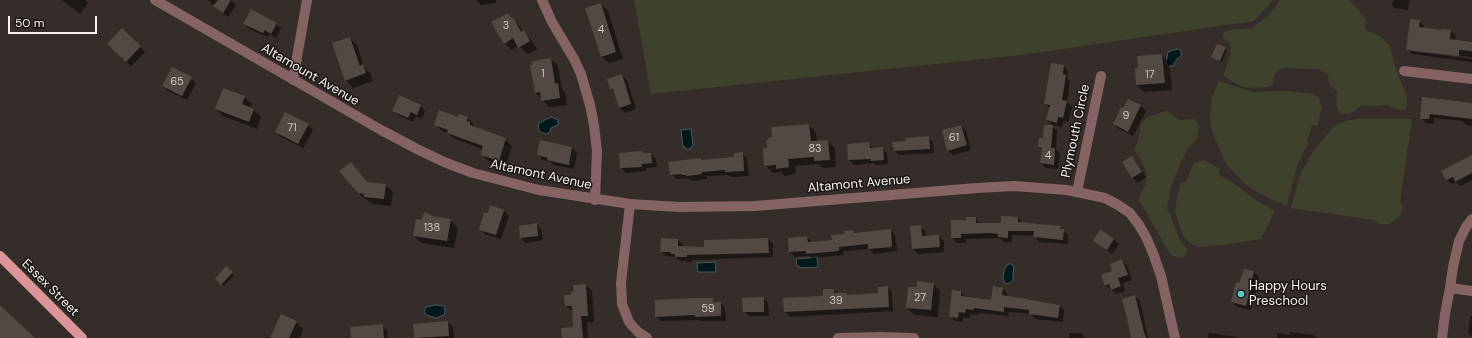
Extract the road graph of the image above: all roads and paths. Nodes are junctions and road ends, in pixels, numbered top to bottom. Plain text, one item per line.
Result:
1 (155, 0) edge
2 (307, 0) edge
3 (542, 0) edge
4 (1404, 71) dead end
5 (1101, 76) dead end
6 (1472, 79) edge
7 (293, 80) junction
8 (456, 166) joint
9 (1077, 192) junction
10 (595, 200) junction
11 (630, 204) junction
12 (1472, 220) edge
13 (0, 256) edge
14 (1450, 288) junction
15 (1472, 291) edge
16 (82, 338) edge
17 (647, 338) edge
18 (838, 338) edge
19 (914, 338) edge
20 (1176, 338) edge
21 (1442, 338) edge

1 - 7 street, Altamount Avenue
2 - 7 street
3 - 10 street
4 - 6 street
5 - 9 street, Plymouth Circle
7 - 8 street, Altamount Avenue
8 - 10 street, Altamont Avenue
9 - 11 street, Altamont Avenue
9 - 20 street, Altamont Avenue
10 - 11 street, Altamont Avenue
11 - 17 street
12 - 14 street
13 - 16 main road, Essex Street
14 - 15 street
14 - 21 street
18 - 19 street

